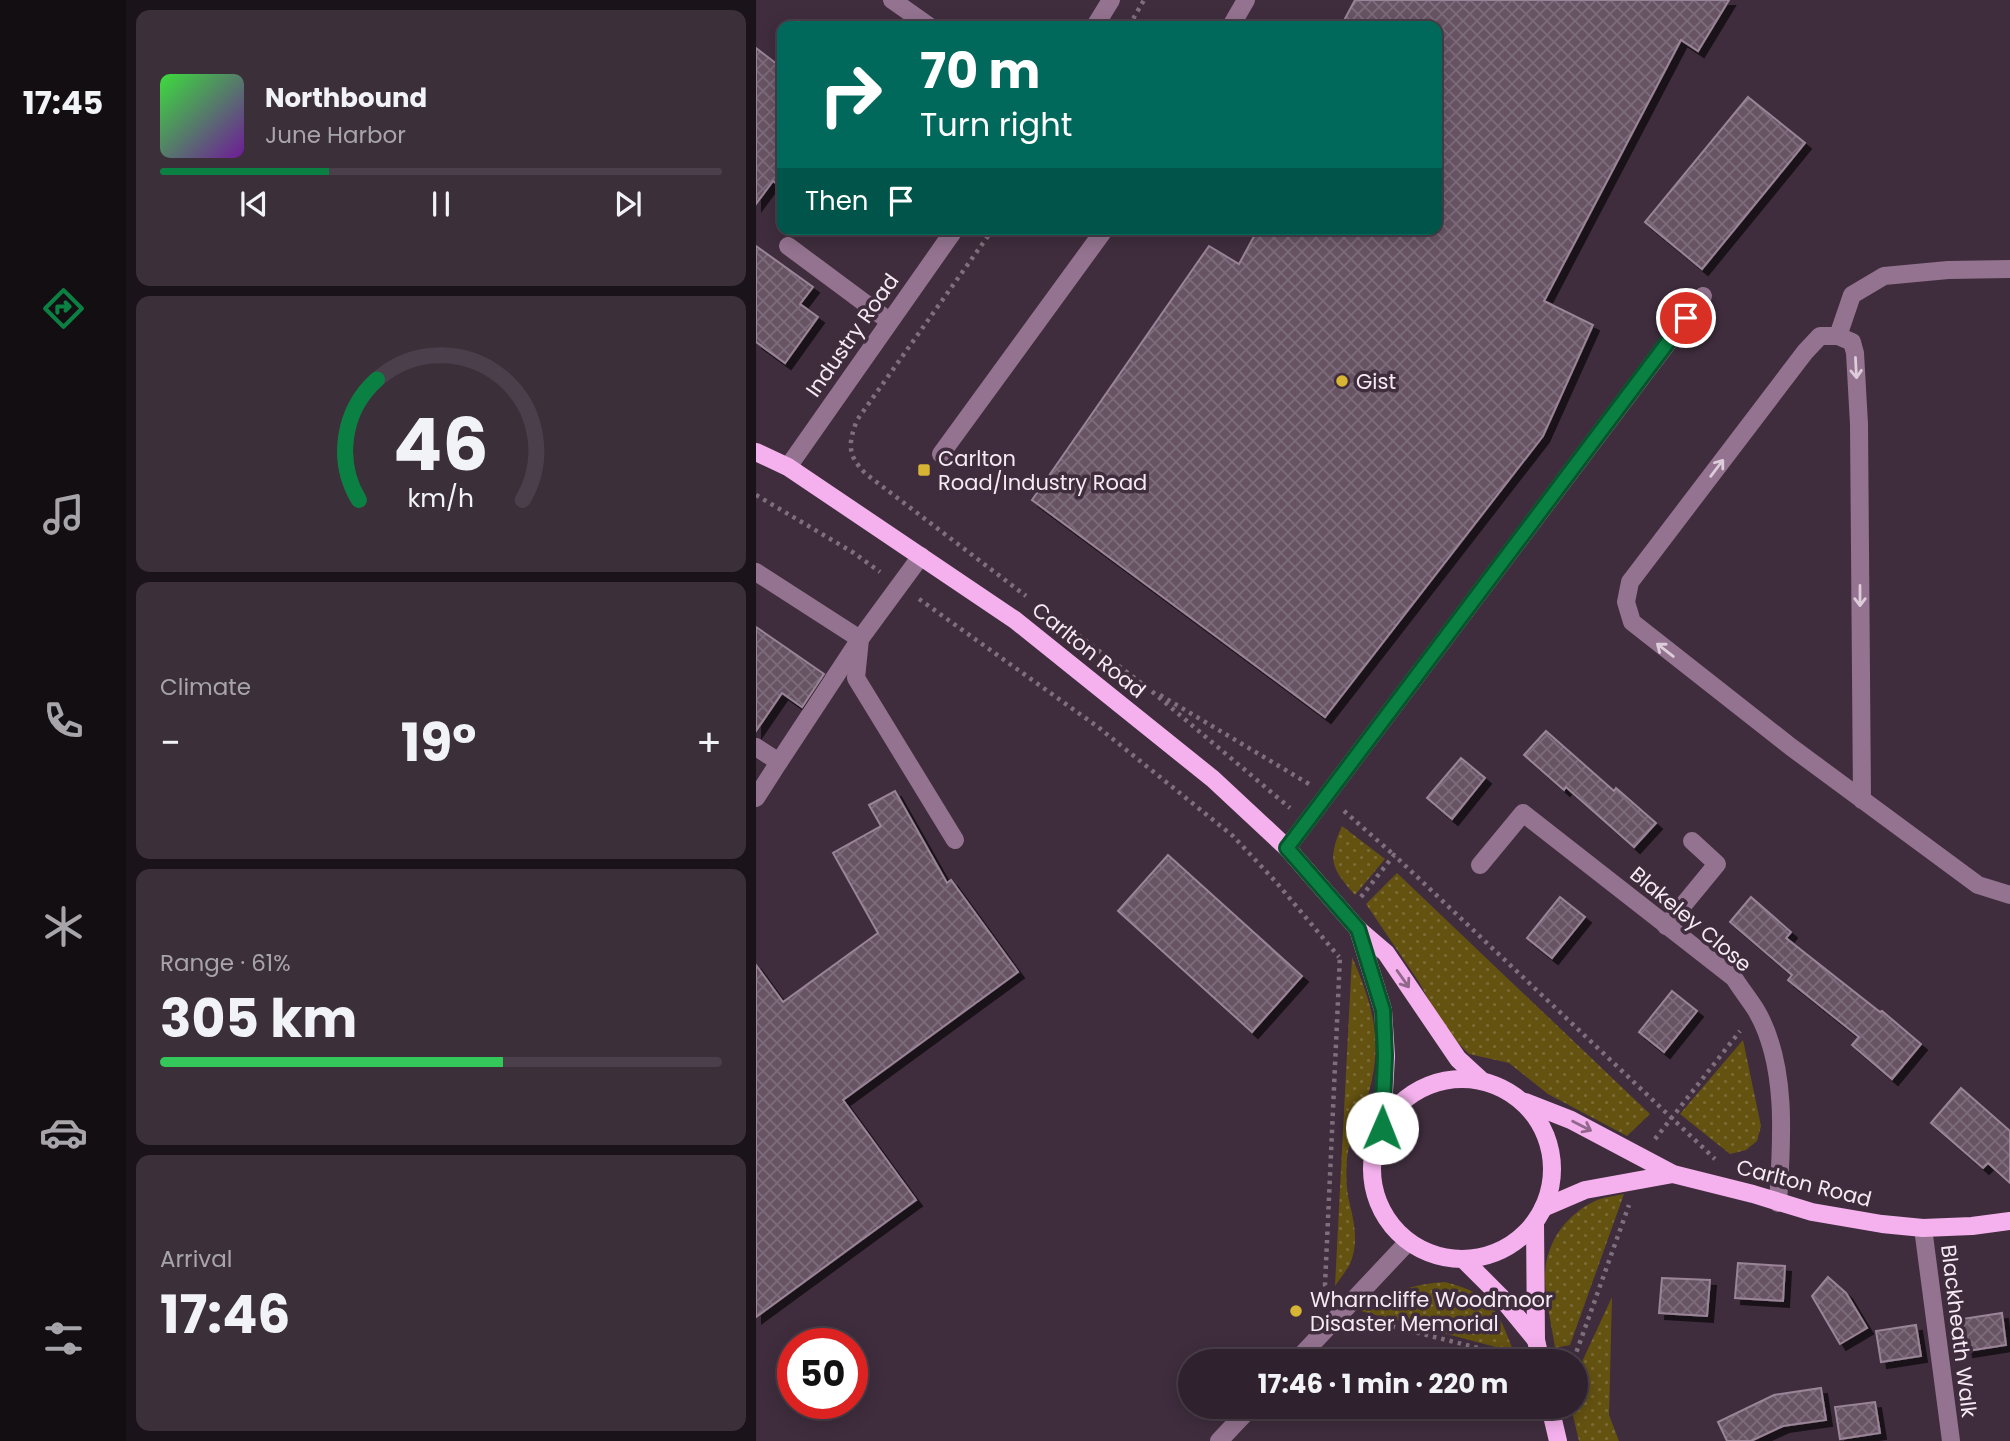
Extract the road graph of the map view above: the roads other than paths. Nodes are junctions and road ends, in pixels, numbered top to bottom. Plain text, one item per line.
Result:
1 (892, 0) edge
2 (1111, 0) edge
3 (1246, 0) edge
4 (922, 21) edge
5 (1099, 21) edge
6 (1234, 21) edge
7 (951, 235) edge
8 (1101, 235) edge
9 (788, 246) dead end
10 (2010, 269) edge
11 (1703, 296) dead end
12 (890, 321) junction
13 (1838, 336) junction
14 (756, 452) edge
15 (941, 454) dead end
16 (788, 467) junction
17 (921, 556) junction
18 (756, 572) edge
19 (860, 639) junction
20 (756, 747) edge
21 (779, 762) junction
22 (756, 799) edge
23 (1862, 800) junction
24 (955, 841) dead end
25 (1692, 841) dead end
26 (1287, 848) junction
27 (1480, 865) dead end
28 (2010, 895) edge
29 (1353, 922) junction
30 (1666, 926) junction
31 (1482, 1081) junction
32 (1519, 1100) junction
33 (1382, 1128) junction
34 (1673, 1174) junction
35 (1778, 1203) junction
36 (1539, 1215) junction
37 (2010, 1221) edge
38 (1923, 1228) junction
39 (1408, 1242) junction
40 (1463, 1259) junction
41 (1536, 1340) junction
42 (1307, 1349) edge
43 (1538, 1349) edge
44 (1240, 1419) edge
45 (1553, 1419) edge
46 (1219, 1441) edge
47 (1558, 1441) edge
48 (1951, 1441) edge

1 - 4 street
2 - 5 street
3 - 6 street
7 - 12 street, Industry Road
8 - 15 street
9 - 12 street
10 - 13 street
11 - 26 street
12 - 16 street, Industry Road
13 -> 23 street
23 -> 13 street
14 - 16 main road, Carlton Road
16 - 17 main road, Carlton Road
17 - 19 street
17 - 26 main road, Carlton Road
18 - 19 street
19 - 21 street
19 - 24 street
20 - 21 street
21 - 22 street
23 - 28 street
25 - 30 street
26 - 29 main road, Carlton Road
27 - 30 street, Blakeley Close
29 -> 31 main road, Carlton Road
29 - 33 main road, Carlton Road
30 - 35 street, Blakeley Close
31 - 32 main road
31 - 33 main road
32 -> 34 main road, Carlton Road
32 - 36 main road
33 - 39 main road
34 - 35 main road, Carlton Road
34 - 36 main road, Carlton Road
35 - 38 main road, Carlton Road
36 - 40 main road
36 - 41 main road
37 - 38 main road, Carlton Road
38 - 48 street, Blackheath Walk
39 - 40 main road
39 - 42 street
40 - 41 main road
41 - 43 main road
44 - 46 street
45 - 47 main road

